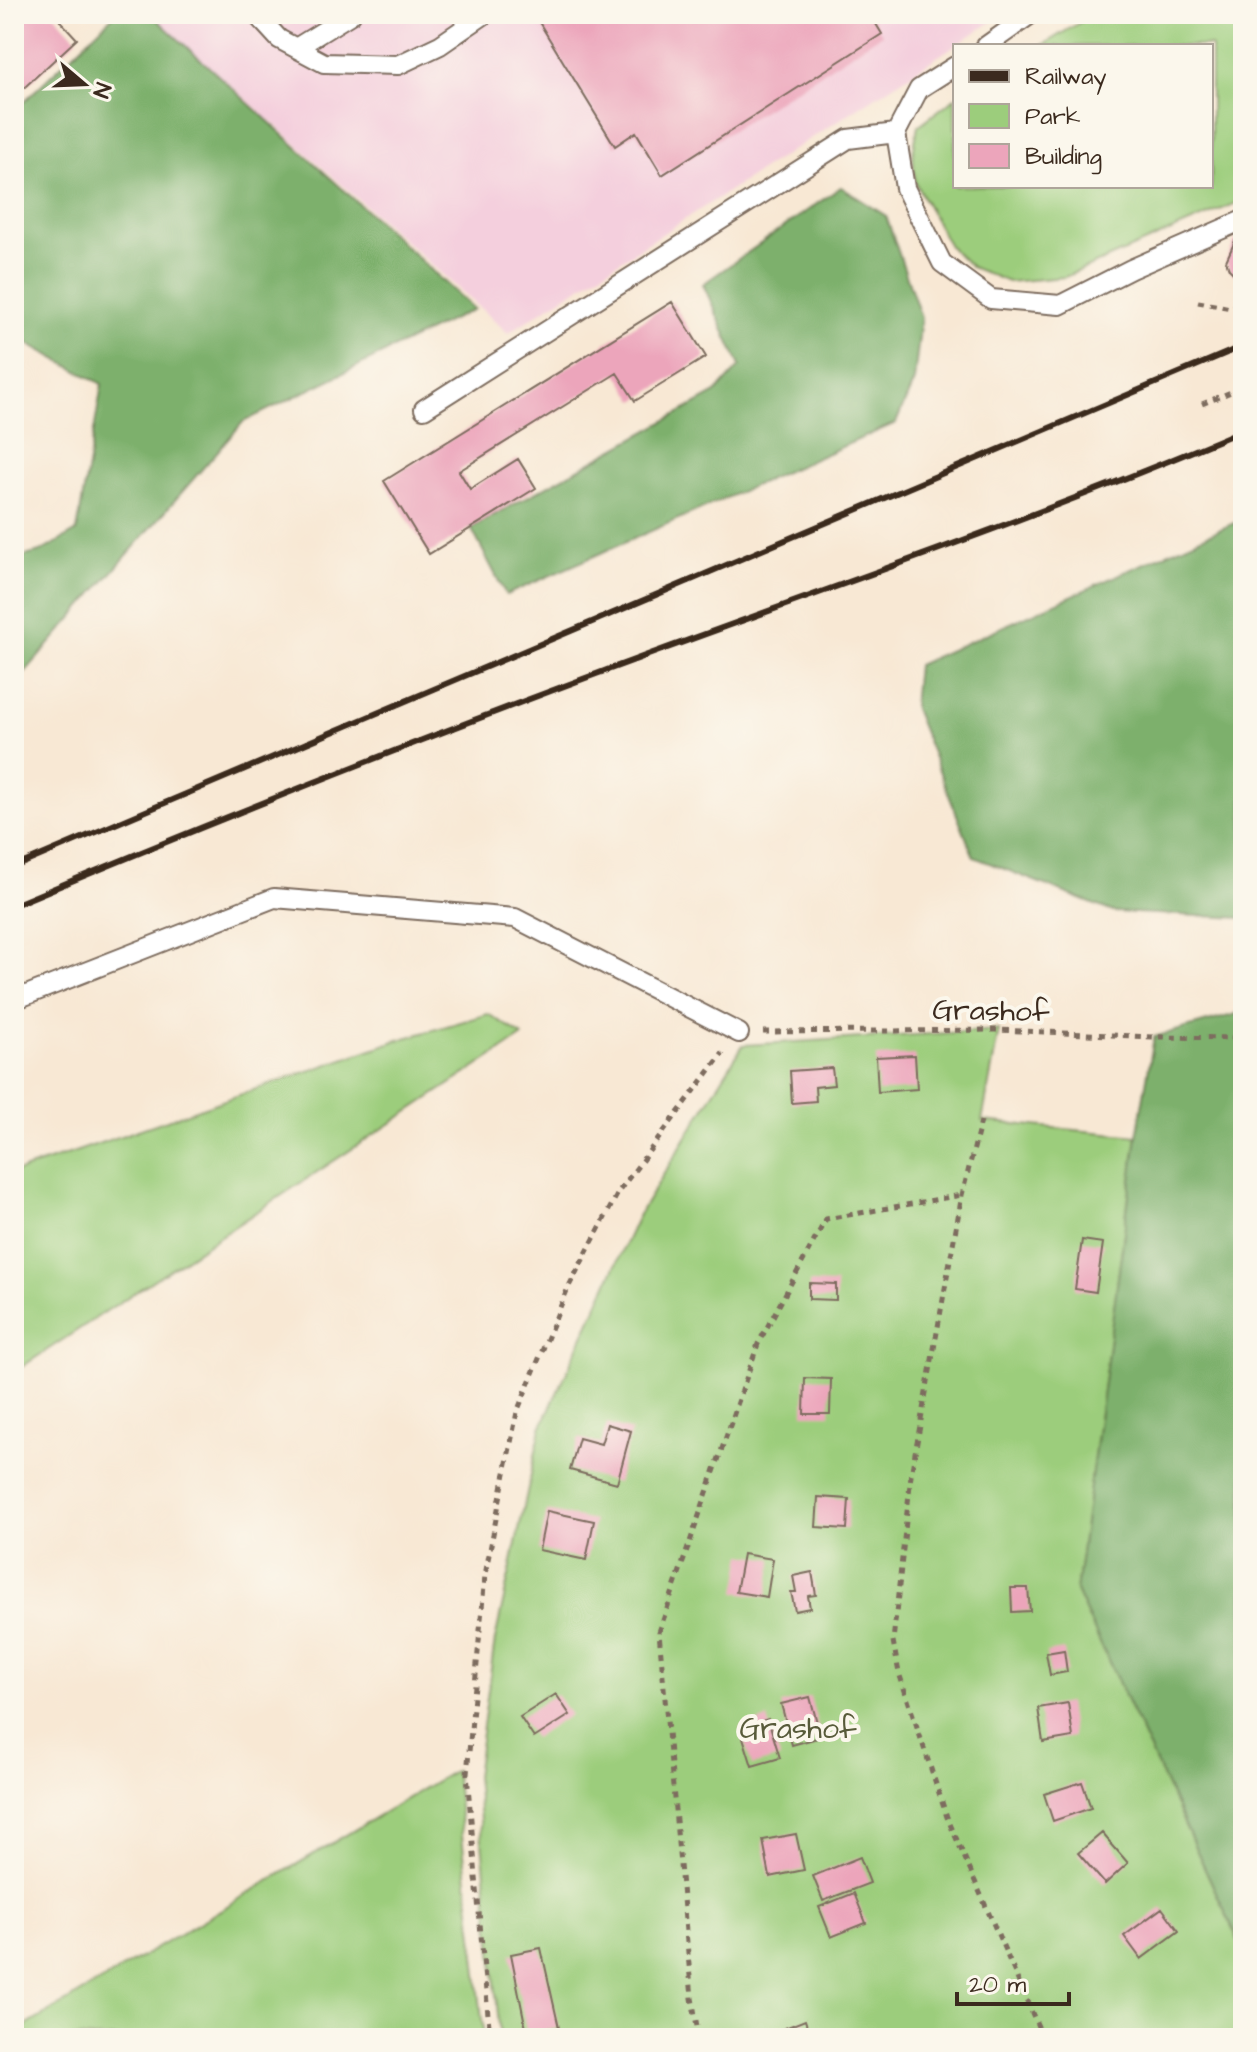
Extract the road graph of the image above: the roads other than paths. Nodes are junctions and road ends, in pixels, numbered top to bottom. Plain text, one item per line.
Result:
1 (256, 14) edge
2 (351, 14) edge
3 (485, 14) edge
4 (1031, 14) edge
5 (989, 44) edge
6 (296, 48) junction
7 (953, 67) edge
8 (896, 133) junction
9 (1243, 220) edge
10 (424, 409) dead end
11 (14, 1000) edge
12 (739, 1033) road end

1 - 6 lane
2 - 6 lane
3 - 6 lane
4 - 5 lane
7 - 8 lane
8 - 9 lane
8 - 10 lane
11 - 12 lane

